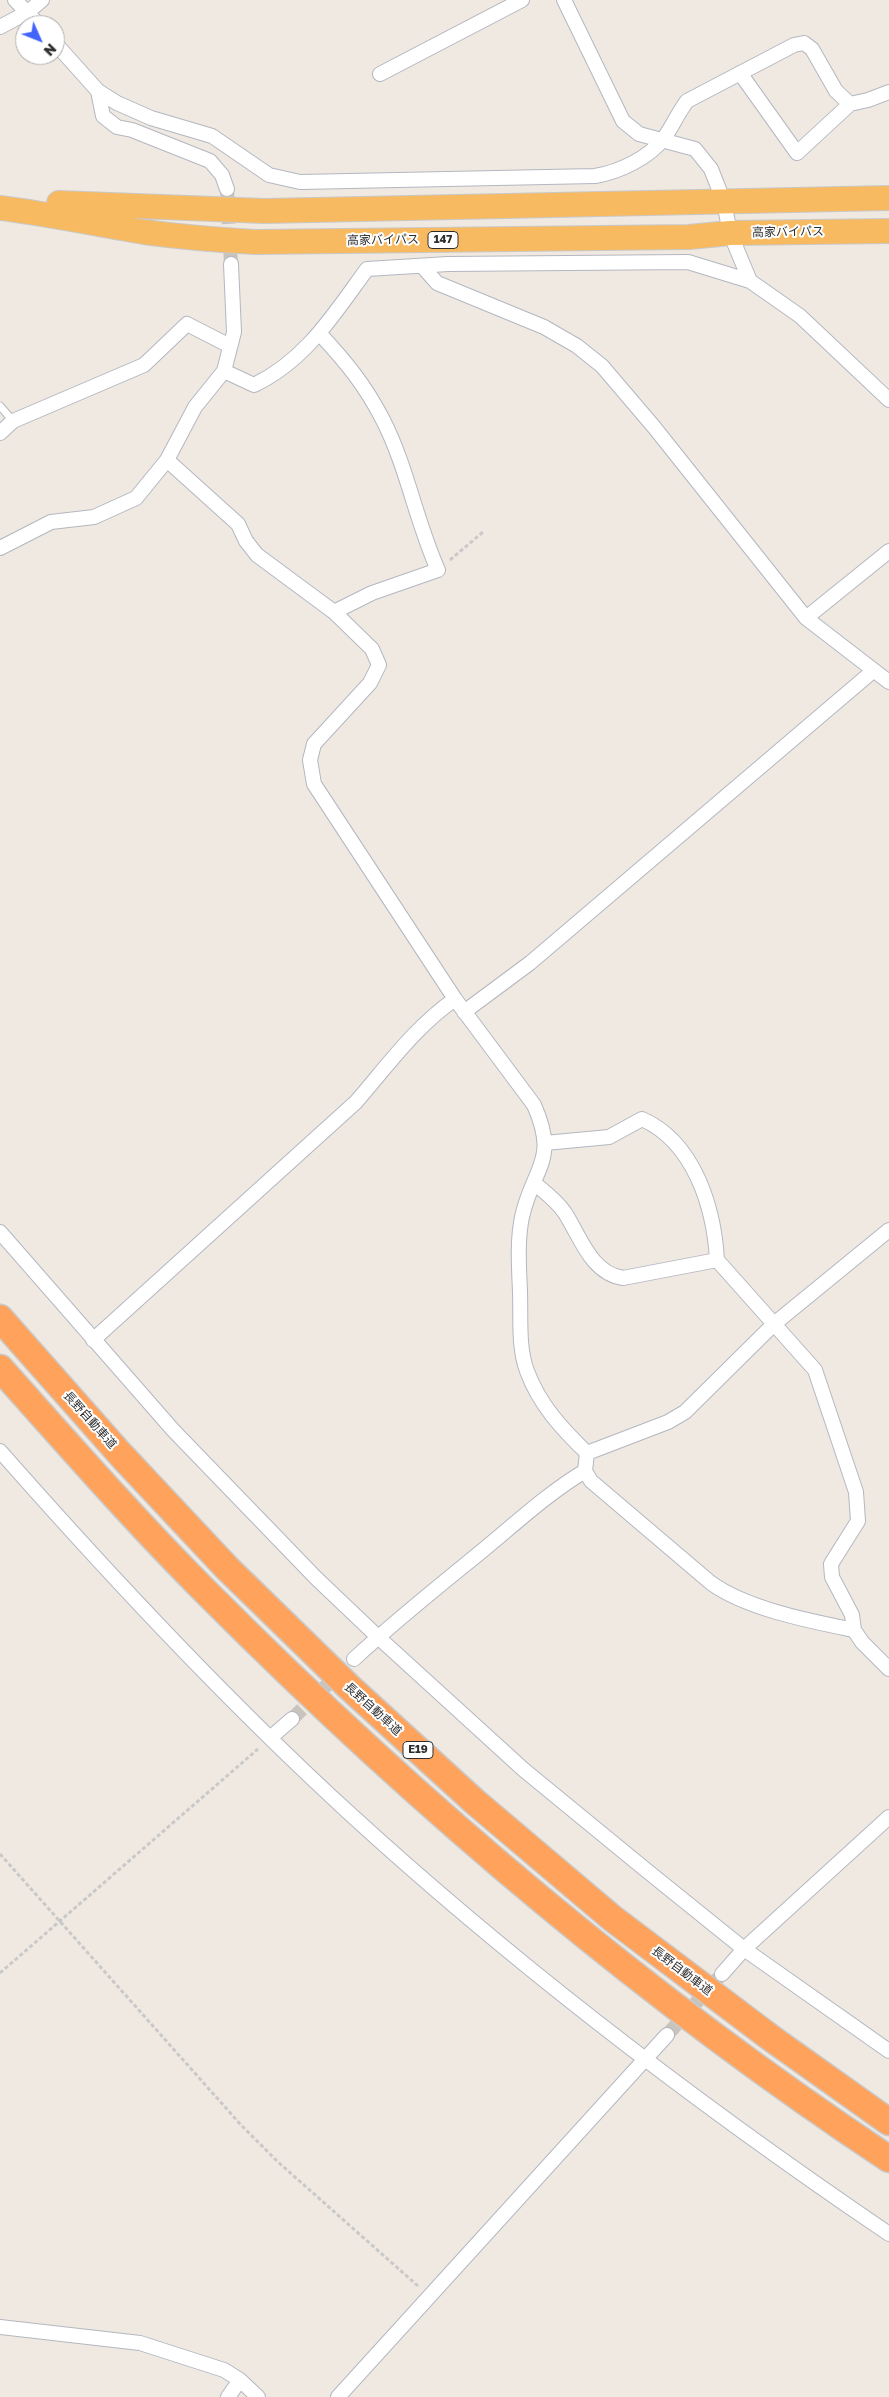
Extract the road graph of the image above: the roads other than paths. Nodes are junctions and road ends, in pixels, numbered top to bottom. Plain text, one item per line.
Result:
1 (42, 0) edge
2 (522, 0) edge
3 (564, 0) edge
4 (22, 7) edge
5 (0, 27) edge
6 (65, 54) edge
7 (740, 73) junction
8 (380, 74) dead end
9 (98, 91) junction
10 (889, 92) edge
11 (850, 104) junction
12 (663, 139) junction
13 (227, 189) tunnel mouth
14 (0, 198) edge
15 (889, 198) edge
16 (724, 202) junction
17 (0, 208) edge
18 (889, 231) edge
19 (730, 233) junction
20 (231, 264) tunnel mouth
21 (423, 267) junction
22 (750, 281) junction
23 (320, 334) junction
24 (230, 346) junction
25 (224, 371) junction
26 (889, 400) edge
27 (0, 406) edge
28 (13, 421) junction
29 (0, 433) edge
30 (167, 460) junction
31 (0, 548) edge
32 (889, 551) edge
33 (334, 612) junction
34 (806, 618) junction
35 (874, 671) junction
36 (889, 682) edge
37 (455, 999) junction
38 (464, 1012) junction
39 (545, 1143) junction
40 (534, 1183) junction
41 (889, 1230) edge
42 (0, 1232) edge
43 (717, 1260) junction
44 (0, 1318) edge
45 (774, 1324) junction
46 (93, 1340) junction
47 (0, 1368) edge
48 (0, 1451) edge
49 (587, 1453) junction
50 (585, 1471) junction
51 (854, 1630) junction
52 (378, 1637) junction
53 (354, 1660) tunnel mouth
54 (889, 1669) edge
55 (292, 1719) tunnel mouth
56 (270, 1738) junction
57 (889, 1817) edge
58 (744, 1949) junction
59 (722, 1974) tunnel mouth
60 (666, 2035) tunnel mouth
61 (889, 2050) edge
62 (645, 2060) junction
63 (889, 2122) edge
64 (889, 2159) edge
65 (889, 2234) edge
66 (0, 2327) edge
67 (240, 2380) junction
68 (228, 2397) edge
69 (258, 2397) edge
70 (338, 2397) edge

1 - 4 street
2 - 8 street
3 - 12 street
4 - 5 street
6 - 9 street
7 - 11 street
7 - 11 street
7 - 12 street
9 - 12 street
9 - 13 street
10 - 11 street
12 - 16 street
14 - 16 highway
15 - 16 highway
16 - 19 street
17 - 19 highway, 高家バイパス / 147
18 - 19 highway, 高家バイパス / 147
19 - 22 street
20 - 24 street
21 - 22 street
21 - 23 street
21 - 34 street
22 - 26 street
23 - 25 street
23 - 33 street
24 - 25 street
24 - 28 street
25 - 30 street
27 - 28 lane
28 - 29 street
30 - 31 street
30 - 33 street
32 - 34 street
33 - 37 street
34 - 35 street
35 - 36 street
35 - 38 street
37 - 38 street
37 - 46 street
38 - 39 street
39 - 40 street
39 - 43 street
40 - 43 street
40 - 49 street
41 - 45 street
42 - 46 street
43 - 45 street
44 - 63 highway, 長野自動車道 / E19
45 - 49 street
45 - 51 street
46 - 52 street
47 - 64 highway, E19
48 - 56 street
49 - 50 street
50 - 51 street
50 - 52 street
51 - 54 street
52 - 53 street
52 - 58 street
55 - 56 street
56 - 62 street
57 - 58 street
58 - 59 street
58 - 61 street
60 - 62 street
62 - 65 street
62 - 70 street
66 - 67 street
67 - 68 street
67 - 69 street

